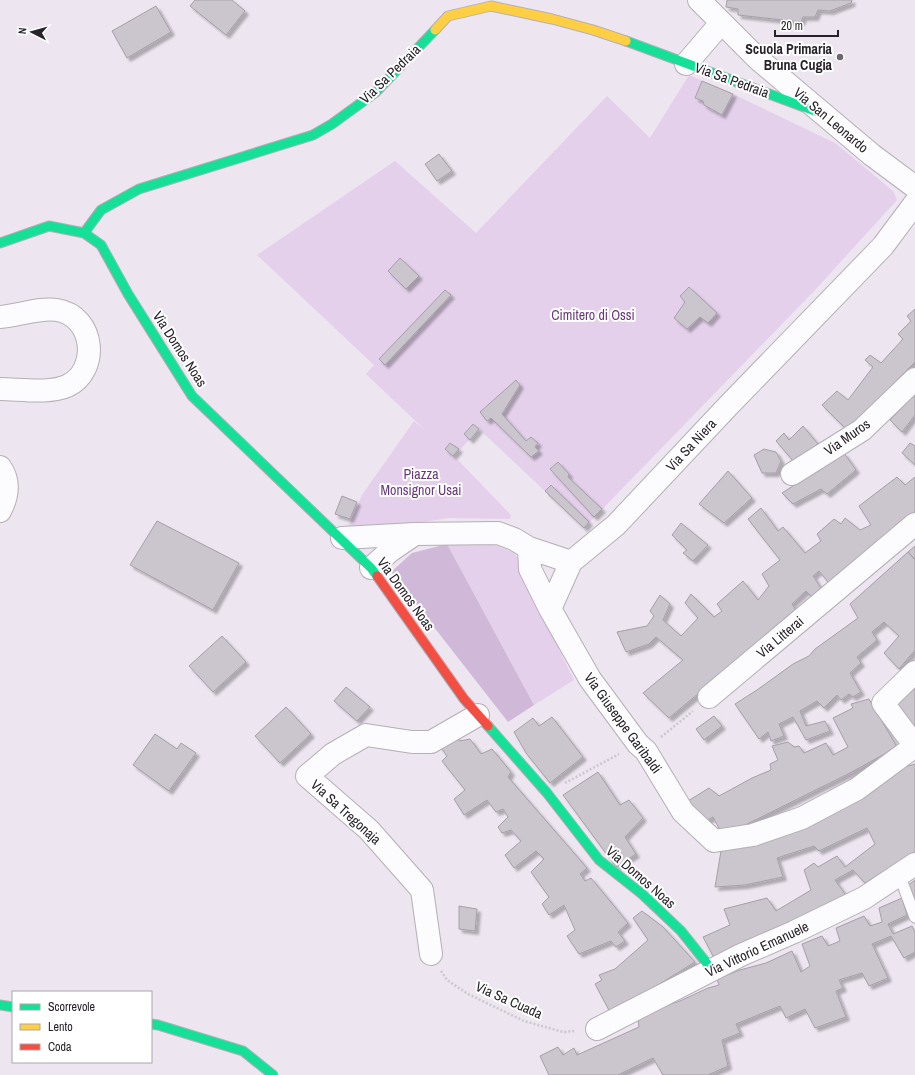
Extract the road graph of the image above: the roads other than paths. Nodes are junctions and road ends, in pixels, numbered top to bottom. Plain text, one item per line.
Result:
1 (699, 0) edge
2 (721, 23) junction
3 (686, 64) junction
4 (823, 114) junction
5 (915, 186) edge
6 (915, 203) edge
7 (84, 233) junction
8 (0, 243) edge
9 (0, 317) edge
10 (915, 379) edge
11 (0, 388) edge
12 (0, 467) edge
13 (792, 474) dead end
14 (0, 511) edge
15 (915, 524) edge
16 (415, 534) junction
17 (342, 538) junction
18 (529, 548) junction
19 (571, 562) junction
20 (371, 568) junction
21 (550, 609) junction
22 (915, 672) edge
23 (709, 697) road end
24 (478, 715) junction
25 (915, 746) edge
26 (907, 869) edge
27 (915, 917) edge
28 (430, 954) road end
29 (712, 970) junction
30 (0, 1005) edge
31 (12, 1007) edge
32 (152, 1024) edge
33 (597, 1029) road end
34 (273, 1075) edge

1 - 2 street, Via San Leonardo
2 - 3 street, Via Sa Pedraia
2 - 4 street, Via San Leonardo
3 - 4 street, Via Sa Pedraia
3 - 7 street, Via Sa Pedraia
4 - 5 street, Via San Leonardo
6 - 19 street, Via Sa Niera
7 - 8 street
7 - 17 street, Via Domos Noas
9 - 11 street
10 - 13 street, Via Muros
12 - 14 street
15 - 23 street, Via Litterai
16 - 17 street
16 - 18 street
16 - 20 street
17 - 20 street, Via Domos Noas
18 - 19 street
18 - 21 street, Via Giuseppe Garibaldi
19 - 21 street
20 - 24 street, Via Domos Noas
21 - 25 street, Via Giuseppe Garibaldi
22 - 25 street
24 - 28 street, Via Sa Tregonaja
24 - 29 street, Via Domos Noas
26 - 27 lane
26 - 29 street, Via Vittorio Emanuele
29 - 33 street, Via Vittorio Emanuele
30 - 31 street
32 - 34 street

